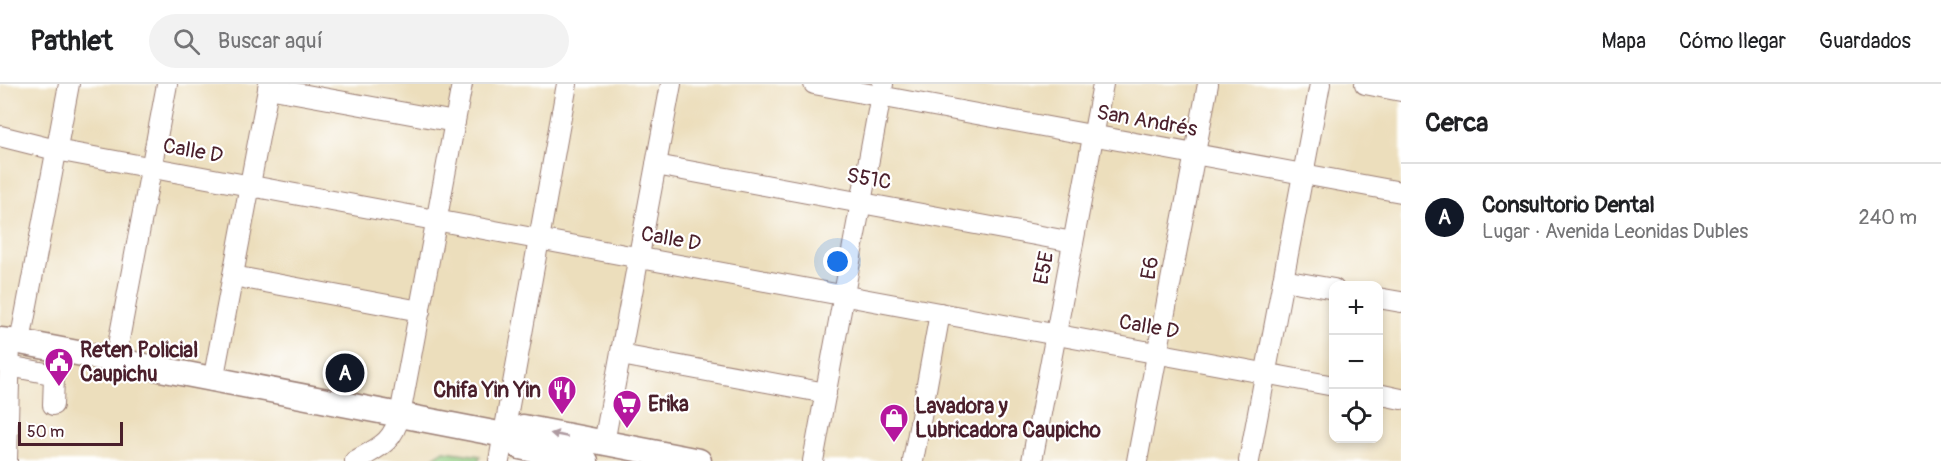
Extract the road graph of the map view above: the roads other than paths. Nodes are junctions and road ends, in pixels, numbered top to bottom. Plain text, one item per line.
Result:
1 (69, 84) edge
2 (167, 84) edge
3 (462, 84) edge
4 (567, 84) edge
5 (671, 84) edge
6 (814, 84) edge
7 (1103, 84) edge
8 (1208, 84) edge
9 (1320, 84) edge
10 (1365, 84) edge
11 (268, 86) edge
12 (882, 90) edge
13 (1401, 91) edge
14 (455, 122) junction
15 (1093, 135) junction
16 (0, 136) edge
17 (56, 150) junction
18 (1194, 154) junction
19 (656, 165) junction
20 (151, 168) junction
21 (1303, 174) junction
22 (250, 186) junction
23 (1401, 192) edge
24 (861, 202) junction
25 (436, 220) junction
26 (538, 239) junction
27 (1073, 242) junction
28 (639, 258) junction
29 (233, 276) junction
30 (1283, 280) junction
31 (1329, 288) edge
32 (844, 296) junction
33 (1383, 299) edge
34 (1401, 302) edge
35 (420, 311) junction
36 (940, 314) junction
37 (1056, 335) junction
38 (10, 342) edge
39 (1159, 354) junction
40 (621, 355) junction
41 (115, 361) junction
42 (9, 366) junction
43 (1266, 374) junction
44 (213, 381) junction
45 (1329, 385) edge
46 (826, 393) junction
47 (1383, 395) edge
48 (1401, 399) edge
49 (53, 405) dead end
50 (400, 415) junction
51 (504, 435) junction
52 (604, 443) junction
53 (7, 461) edge
54 (355, 461) edge
55 (499, 461) edge
56 (586, 461) edge
57 (699, 461) edge
58 (813, 461) edge
59 (913, 461) edge
60 (1032, 461) edge
61 (1137, 461) edge
62 (1249, 461) edge

1 - 17 street
2 - 20 street
3 - 14 street
4 - 26 street
5 - 19 street
6 - 12 street, San Andrés
7 - 15 street, E5E
8 - 18 street, E6
9 - 21 street
10 - 13 street
11 - 14 street
11 - 22 street
12 - 15 street, San Andrés
12 - 24 street
14 - 25 street
15 - 18 street, San Andrés
15 - 27 street, E5E
16 - 17 street, Calle D
17 - 20 street, Calle D
17 - 38 street
18 - 21 street, San Andrés
18 - 39 street, E6
19 - 24 street, S51C
19 - 28 street
20 - 22 street, Calle D
20 - 41 street
21 - 23 street, San Andrés
21 - 30 street
22 - 25 street, Calle D
22 - 29 street
24 - 27 street, S51C
24 - 32 street
25 - 26 street, Calle D
25 - 35 street
26 - 28 street, Calle D
26 - 51 street
27 - 37 street, E5E
28 - 32 street, Calle D
28 - 40 street
29 - 35 street
29 - 44 street
30 - 31 street
30 - 43 street
32 - 36 street, Calle D
32 - 46 street
33 - 34 street
35 - 50 street
36 - 37 street, Calle D
36 - 59 street
37 - 39 street, Calle D
37 - 60 street, E5E
38 - 41 main road
38 - 42 street
39 - 43 street, Calle D
39 - 61 street, E6
40 - 46 street
40 - 52 street
41 - 44 main road
42 - 49 street
42 - 53 street
43 - 45 street, Calle D
43 - 62 street
44 - 50 main road
46 - 58 street
47 - 48 street
50 - 51 main road
50 - 54 street
52 -> 51 main road
51 - 55 street
51 - 56 main road
52 - 57 main road

